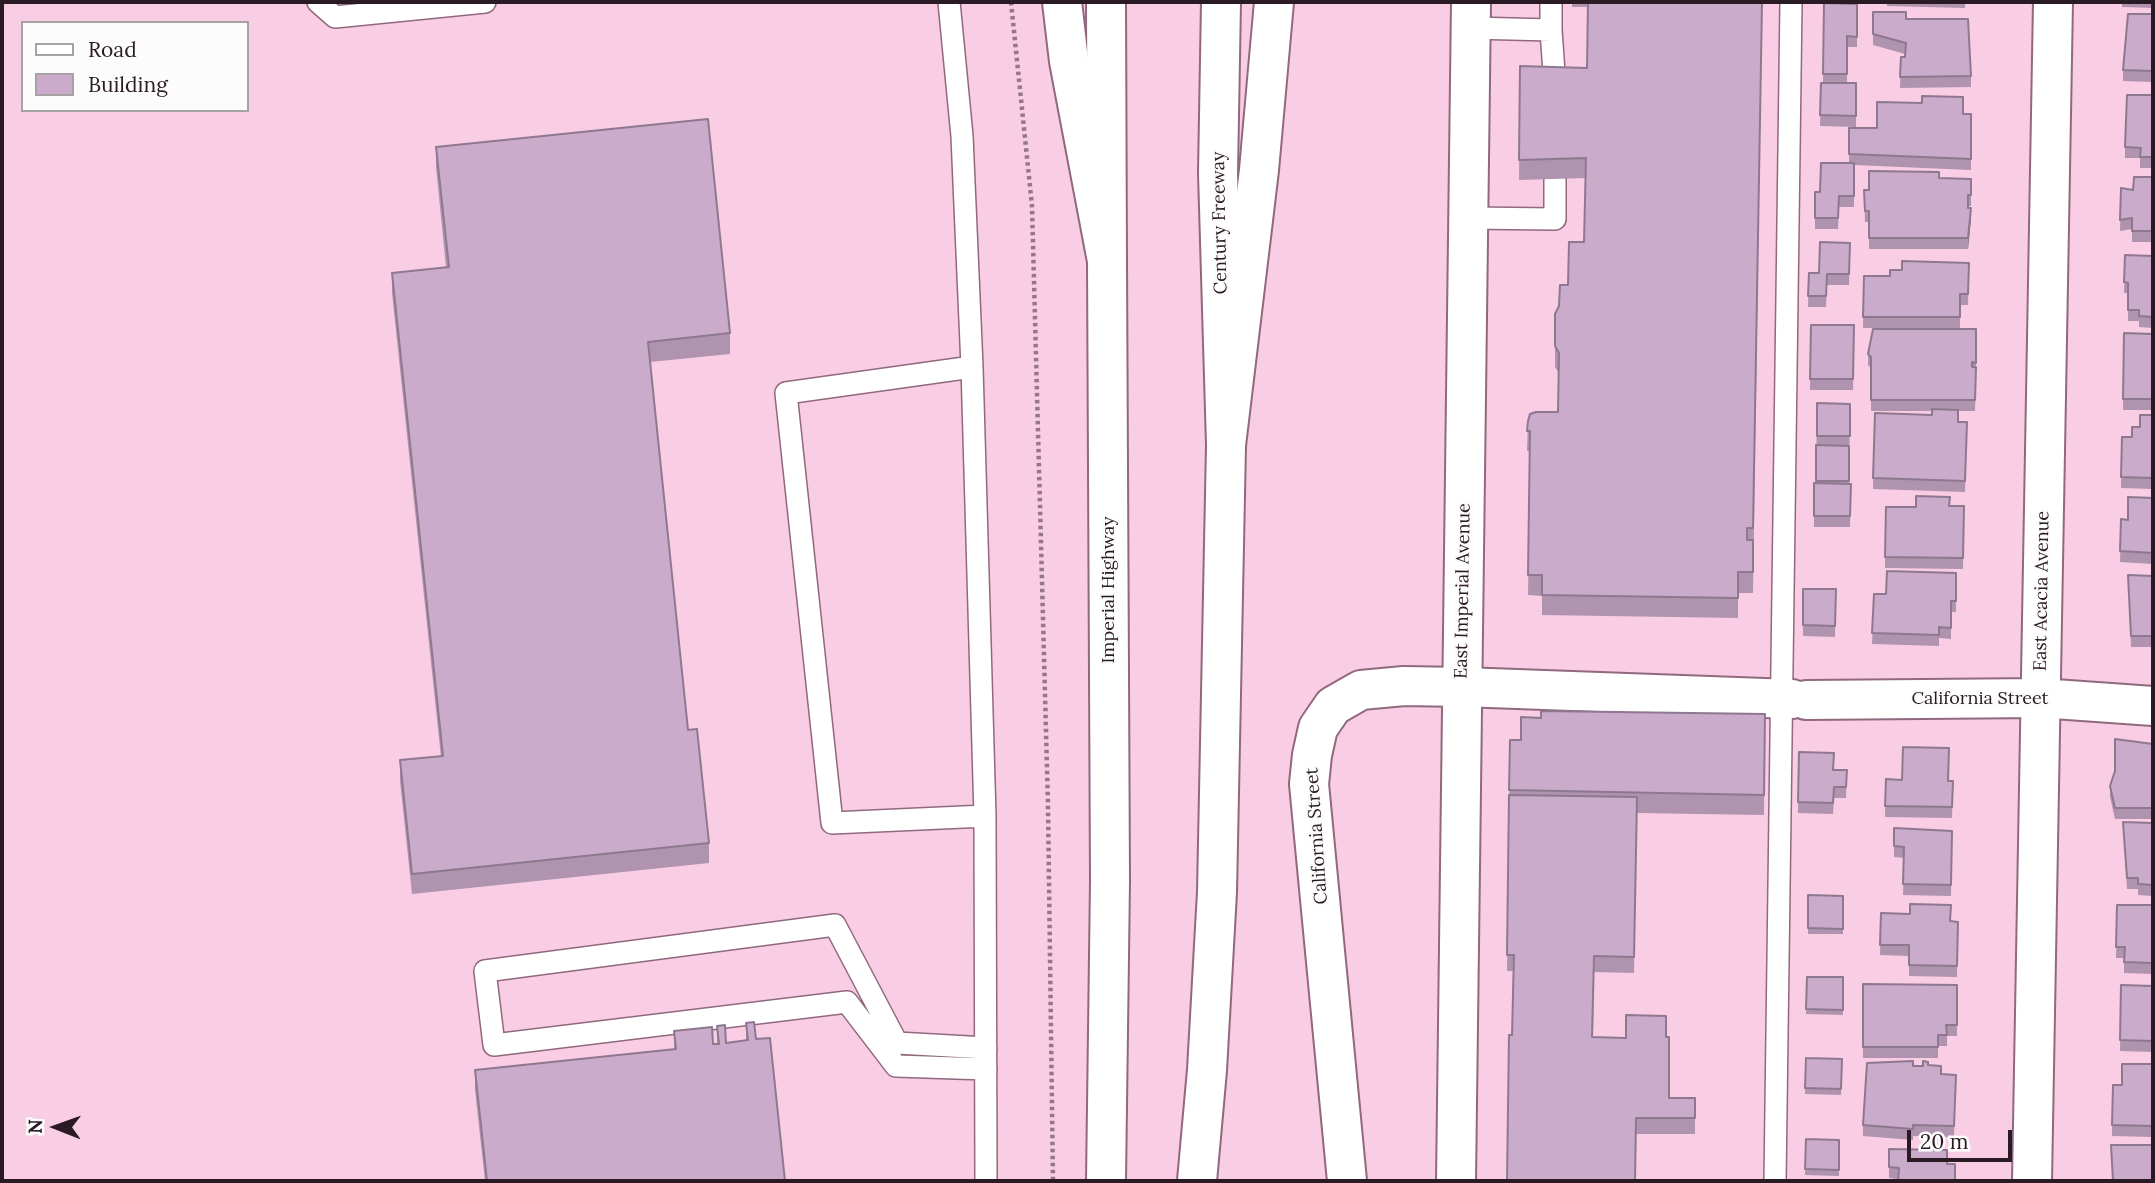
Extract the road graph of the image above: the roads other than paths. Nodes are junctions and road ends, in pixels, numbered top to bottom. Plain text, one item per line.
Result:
1 (318, 2) edge
2 (485, 2) edge
3 (949, 2) edge
4 (1062, 2) edge
5 (1106, 2) edge
6 (1222, 2) edge
7 (1274, 2) edge
8 (1551, 2) edge
9 (1791, 2) edge
10 (2053, 2) edge
11 (1471, 15) edge
12 (1550, 30) junction
13 (1555, 88) edge
14 (1555, 180) edge
15 (1469, 218) junction
16 (1107, 261) junction
17 (972, 367) junction
18 (1226, 445) junction
19 (1462, 687) junction
20 (2040, 698) junction
21 (1793, 699) junction
22 (2153, 706) edge
23 (985, 816) junction
24 (986, 1059) junction
25 (986, 1181) edge
26 (1106, 1181) edge
27 (1197, 1181) edge
28 (1348, 1181) edge
29 (1456, 1181) edge
30 (1774, 1181) edge
31 (2032, 1181) edge

1 - 2 lane
3 - 17 lane
4 - 16 main road, Imperial Highway
5 - 16 main road
6 - 18 main road, Century Freeway
7 - 18 main road
8 - 12 lane
9 - 21 lane
10 - 20 main road, East Acacia Avenue
11 - 12 lane
11 - 15 main road, East Imperial Avenue
12 - 13 lane
14 - 15 lane
15 - 19 main road, East Imperial Avenue
16 - 26 main road, Imperial Highway
17 - 23 lane
17 - 23 lane
18 - 27 main road
19 - 21 main road, California Street
19 - 28 main road, California Street
19 - 29 main road, East Imperial Avenue
20 - 21 main road, California Street
20 - 22 main road, California Street
20 - 31 main road, East Acacia Avenue
21 - 30 lane
23 - 24 lane
24 - 24 lane
24 - 25 lane

